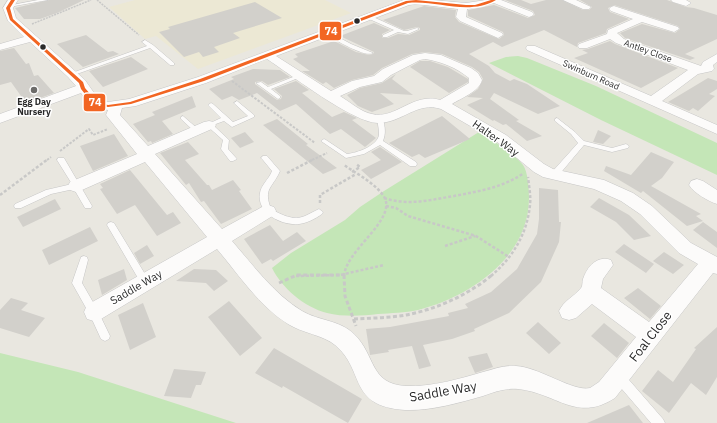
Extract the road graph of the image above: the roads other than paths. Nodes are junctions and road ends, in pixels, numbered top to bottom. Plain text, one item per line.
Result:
1 (494, 0) edge
2 (568, 0) edge
3 (676, 0) edge
4 (421, 1) edge
5 (47, 2) edge
6 (399, 2) edge
7 (11, 3) edge
8 (686, 3) dead end
9 (463, 6) junction
10 (586, 8) dead end
11 (614, 9) dead end
12 (530, 14) dead end
13 (369, 17) junction
14 (642, 18) junction
15 (463, 20) junction
16 (452, 21) dead end
17 (417, 29) dead end
18 (674, 29) dead end
19 (398, 30) junction
20 (327, 33) junction
21 (498, 35) dead end
22 (385, 36) dead end
23 (612, 36) junction
24 (31, 38) junction
25 (144, 40) road end
26 (151, 46) junction
27 (583, 46) dead end
28 (0, 47) edge
29 (531, 48) dead end
30 (370, 53) dead end
31 (268, 55) junction
32 (717, 57) edge
33 (172, 64) dead end
34 (707, 71) edge
35 (72, 74) junction
36 (300, 76) junction
37 (259, 83) dead end
38 (83, 88) junction
39 (267, 89) junction
40 (330, 96) junction
41 (278, 97) dead end
42 (652, 102) junction
43 (237, 103) dead end
44 (442, 104) junction
45 (117, 105) junction
46 (210, 105) dead end
47 (183, 118) dead end
48 (224, 118) junction
49 (0, 119) edge
50 (380, 119) junction
51 (557, 120) dead end
52 (209, 125) junction
53 (196, 130) junction
54 (717, 130) edge
55 (379, 141) junction
56 (582, 143) junction
57 (322, 145) road end
58 (626, 146) dead end
59 (146, 154) junction
60 (265, 158) dead end
61 (232, 159) dead end
62 (61, 160) dead end
63 (413, 164) dead end
64 (554, 174) junction
65 (697, 185) dead end
66 (76, 186) junction
67 (717, 198) edge
68 (18, 206) dead end
69 (88, 206) dead end
70 (268, 211) junction
71 (319, 212) road end
72 (110, 225) dead end
73 (220, 238) junction
74 (84, 260) dead end
75 (713, 264) edge
76 (604, 265) dead end
77 (146, 282) junction
78 (591, 292) junction
79 (569, 311) dead end
80 (94, 312) junction
81 (105, 336) dead end
82 (651, 336) junction
83 (618, 377) junction
84 (586, 402) joint
85 (659, 423) edge

1 - 9 street
1 - 12 street
2 - 10 street
3 - 8 street
4 - 6 street
4 - 9 street
5 - 7 lane
6 - 13 street
7 - 24 street
9 - 15 street
11 - 14 street
13 - 19 lane
13 - 20 street
14 - 18 street
14 - 23 street, Antley Close
15 - 16 street
15 - 21 street
17 - 19 lane
19 - 22 lane
20 - 30 lane
20 - 31 street
23 - 27 street
23 - 34 street, Antley Close
24 - 28 street
24 - 35 street
25 - 26 lane
26 - 33 lane
26 - 35 lane
29 - 42 street, Swinburn Road
31 - 36 street, Halter Way
31 - 45 street
32 - 34 street
34 - 42 street
35 - 38 street
36 - 39 lane
36 - 40 street, Halter Way
37 - 39 lane
38 - 45 street
38 - 49 street
39 - 41 lane
40 - 44 street
40 - 50 street, Halter Way
42 - 54 street, Swinburn Road
43 - 48 lane
44 - 50 street, Halter Way
44 - 64 street, Halter Way
45 - 59 street, Saddle Way
46 - 48 lane
47 - 53 lane
48 - 52 lane
50 - 55 lane
51 - 56 lane
52 - 53 street
52 - 61 lane
53 - 59 street
55 - 57 lane
55 - 63 lane
56 - 58 lane
56 - 64 lane
59 - 66 street
59 - 73 street, Saddle Way
60 - 70 lane
62 - 66 lane
64 - 75 street, Halter Way
65 - 67 street
66 - 68 lane
66 - 69 lane
70 - 71 lane
70 - 73 street, Saddle Way
72 - 77 lane
73 - 77 street, Saddle Way
73 - 84 street, Saddle Way
74 - 80 lane
75 - 82 street, Foal Close
76 - 78 street
77 - 80 street, Saddle Way
78 - 79 street
78 - 82 street
80 - 81 lane
82 - 83 street, Foal Close
83 - 84 street, Foal Close
83 - 85 lane

